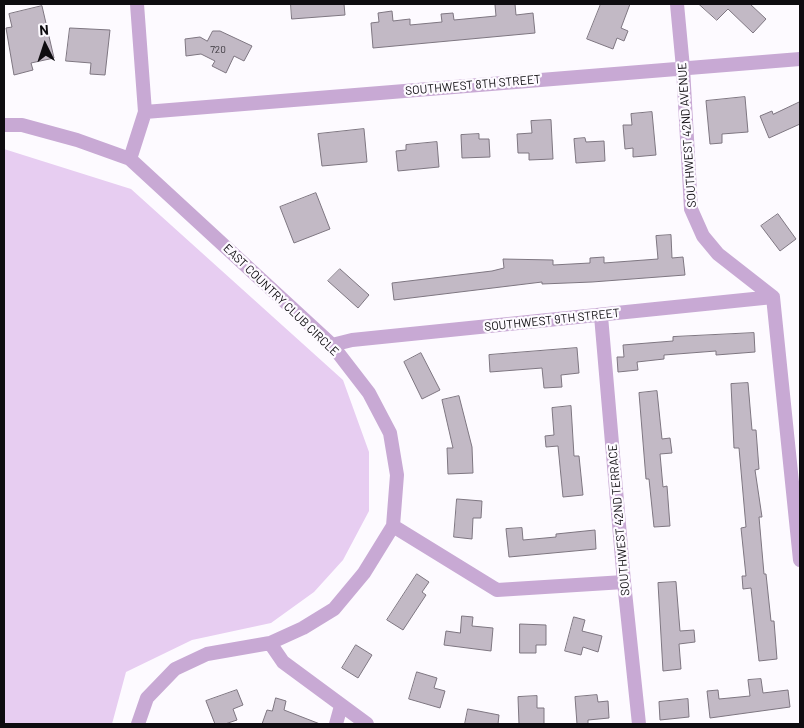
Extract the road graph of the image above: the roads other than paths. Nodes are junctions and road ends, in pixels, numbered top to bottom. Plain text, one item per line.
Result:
1 (137, 4) edge
2 (676, 4) edge
3 (800, 58) edge
4 (683, 68) junction
5 (145, 112) junction
6 (4, 125) edge
7 (130, 159) junction
8 (773, 297) junction
9 (601, 316) junction
10 (332, 345) junction
11 (392, 526) junction
12 (800, 560) edge
13 (624, 582) junction
14 (270, 644) junction
15 (341, 706) junction
16 (138, 724) edge
17 (336, 724) edge
18 (367, 724) edge
19 (639, 724) edge

1 - 5 street
2 - 4 street, SOUTHWEST 42ND AVENUE
3 - 4 street, SOUTHWEST 8TH STREET
4 - 5 street, SOUTHWEST 8TH STREET
4 - 8 street, SOUTHWEST 42ND AVENUE
5 - 7 street
6 - 7 street, EAST COUNTRY CLUB CIRCLE
7 - 10 street, EAST COUNTRY CLUB CIRCLE
8 - 9 street, SOUTHWEST 9TH STREET
8 - 12 street
9 - 10 street, SOUTHWEST 9TH STREET
9 - 13 street, SOUTHWEST 42ND TERRACE
10 - 11 street, EAST COUNTRY CLUB CIRCLE
11 - 13 street
11 - 14 street, EAST COUNTRY CLUB CIRCLE
13 - 19 street, SOUTHWEST 42ND TERRACE
14 - 15 street
14 - 16 street, EAST COUNTRY CLUB CIRCLE
15 - 17 street
15 - 18 street

